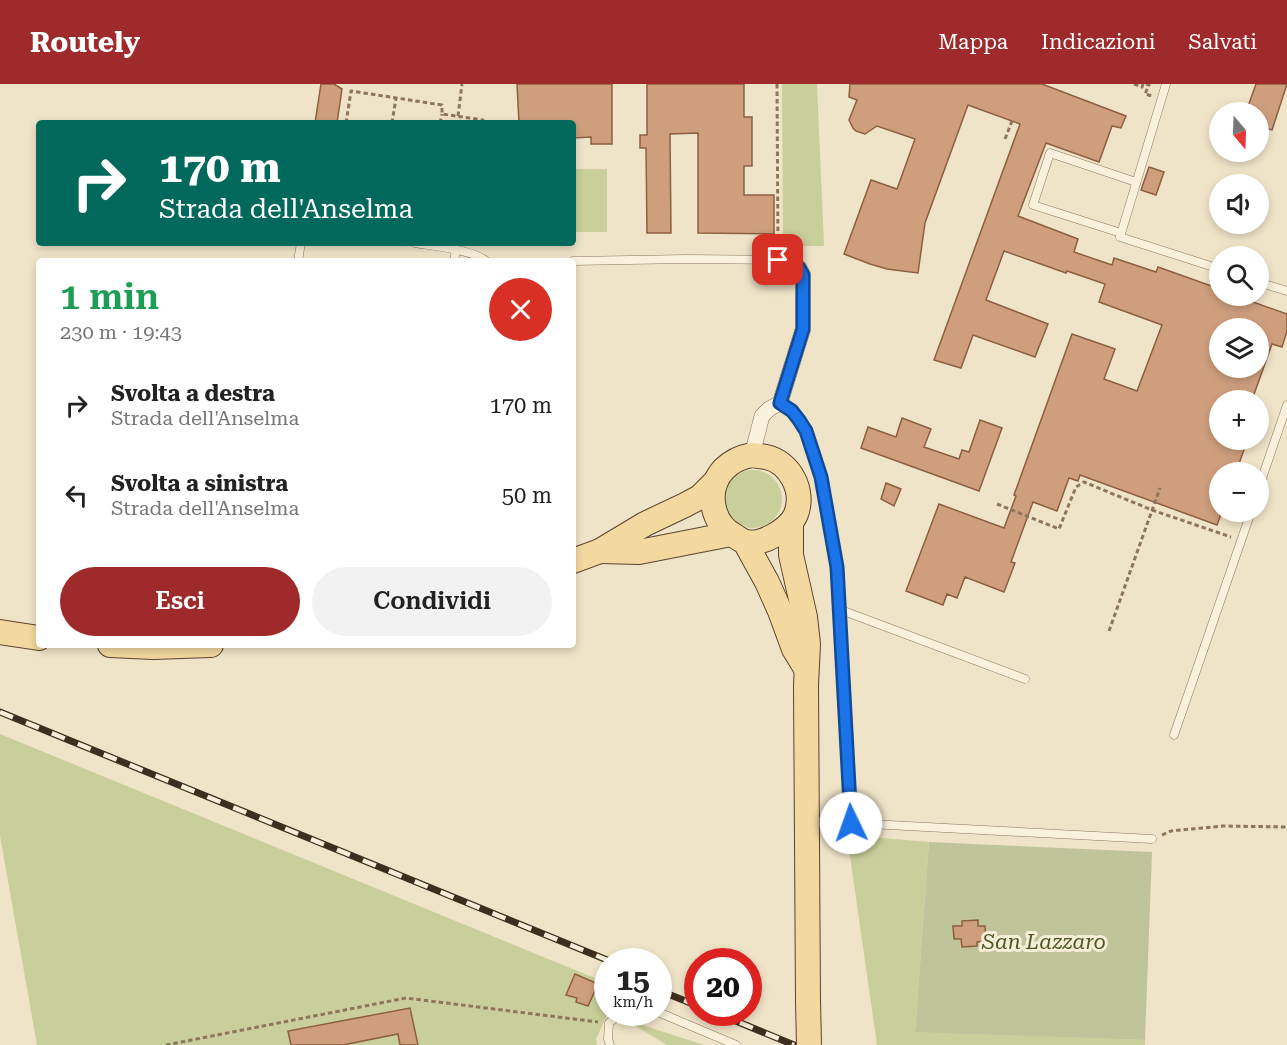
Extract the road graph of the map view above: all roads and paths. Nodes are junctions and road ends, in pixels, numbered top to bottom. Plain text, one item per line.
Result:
1 (462, 84) edge
2 (777, 84) edge
3 (1134, 84) edge
4 (1144, 84) edge
5 (1166, 84) edge
6 (1149, 95) dead end
7 (396, 98) junction
8 (442, 114) junction
9 (458, 116) junction
10 (346, 120) edge
11 (392, 120) edge
12 (441, 120) edge
13 (483, 120) edge
14 (1012, 121) dead end
15 (1005, 139) dead end
16 (1137, 182) junction
17 (1121, 235) junction
18 (433, 246) edge
19 (456, 250) junction
20 (455, 258) edge
21 (482, 258) edge
22 (576, 261) edge
23 (782, 261) junction
24 (1209, 265) edge
25 (1269, 285) edge
26 (1287, 291) edge
27 (780, 403) junction
28 (1287, 405) edge
29 (752, 455) junction
30 (1268, 462) edge
31 (716, 481) junction
32 (1160, 488) dead end
33 (997, 504) dead end
34 (1152, 510) junction
35 (1248, 522) edge
36 (791, 523) junction
37 (738, 538) junction
38 (1242, 541) junction
39 (600, 552) junction
40 (576, 560) edge
41 (841, 610) junction
42 (1109, 631) dead end
43 (0, 632) edge
44 (36, 638) edge
45 (806, 669) junction
46 (1025, 680) dead end
47 (1174, 735) dead end
48 (1287, 827) edge
49 (1152, 839) joint
50 (672, 1018) edge
51 (594, 1021) edge
52 (609, 1026) edge
53 (166, 1045) edge
54 (610, 1045) edge
55 (736, 1045) edge
56 (809, 1045) edge

1 - 9 path
2 - 23 path
3 - 4 path
4 - 6 path
5 - 16 lane
7 - 8 path
7 - 10 path
7 - 11 path
8 - 9 path
8 - 12 path
9 - 13 path
14 - 15 path
16 - 17 lane
16 - 17 lane
17 - 24 lane
18 - 19 lane
19 - 20 lane
19 - 21 lane
22 - 23 lane
23 - 27 street
25 - 26 lane
27 - 29 street
27 - 41 lane
28 - 30 lane
29 - 31 main road
29 - 36 main road
31 - 37 main road
31 - 39 main road
32 - 34 path
33 - 34 path
34 - 38 path
34 - 42 path
35 - 38 lane
36 - 37 main road
36 - 45 main road
37 - 39 main road
37 - 45 main road
38 - 47 lane
39 - 40 main road
41 - 46 lane
41 - 49 lane
43 - 44 main road
45 - 56 main road, bridge
48 - 49 path
50 - 55 lane
51 - 53 path
52 - 54 lane

